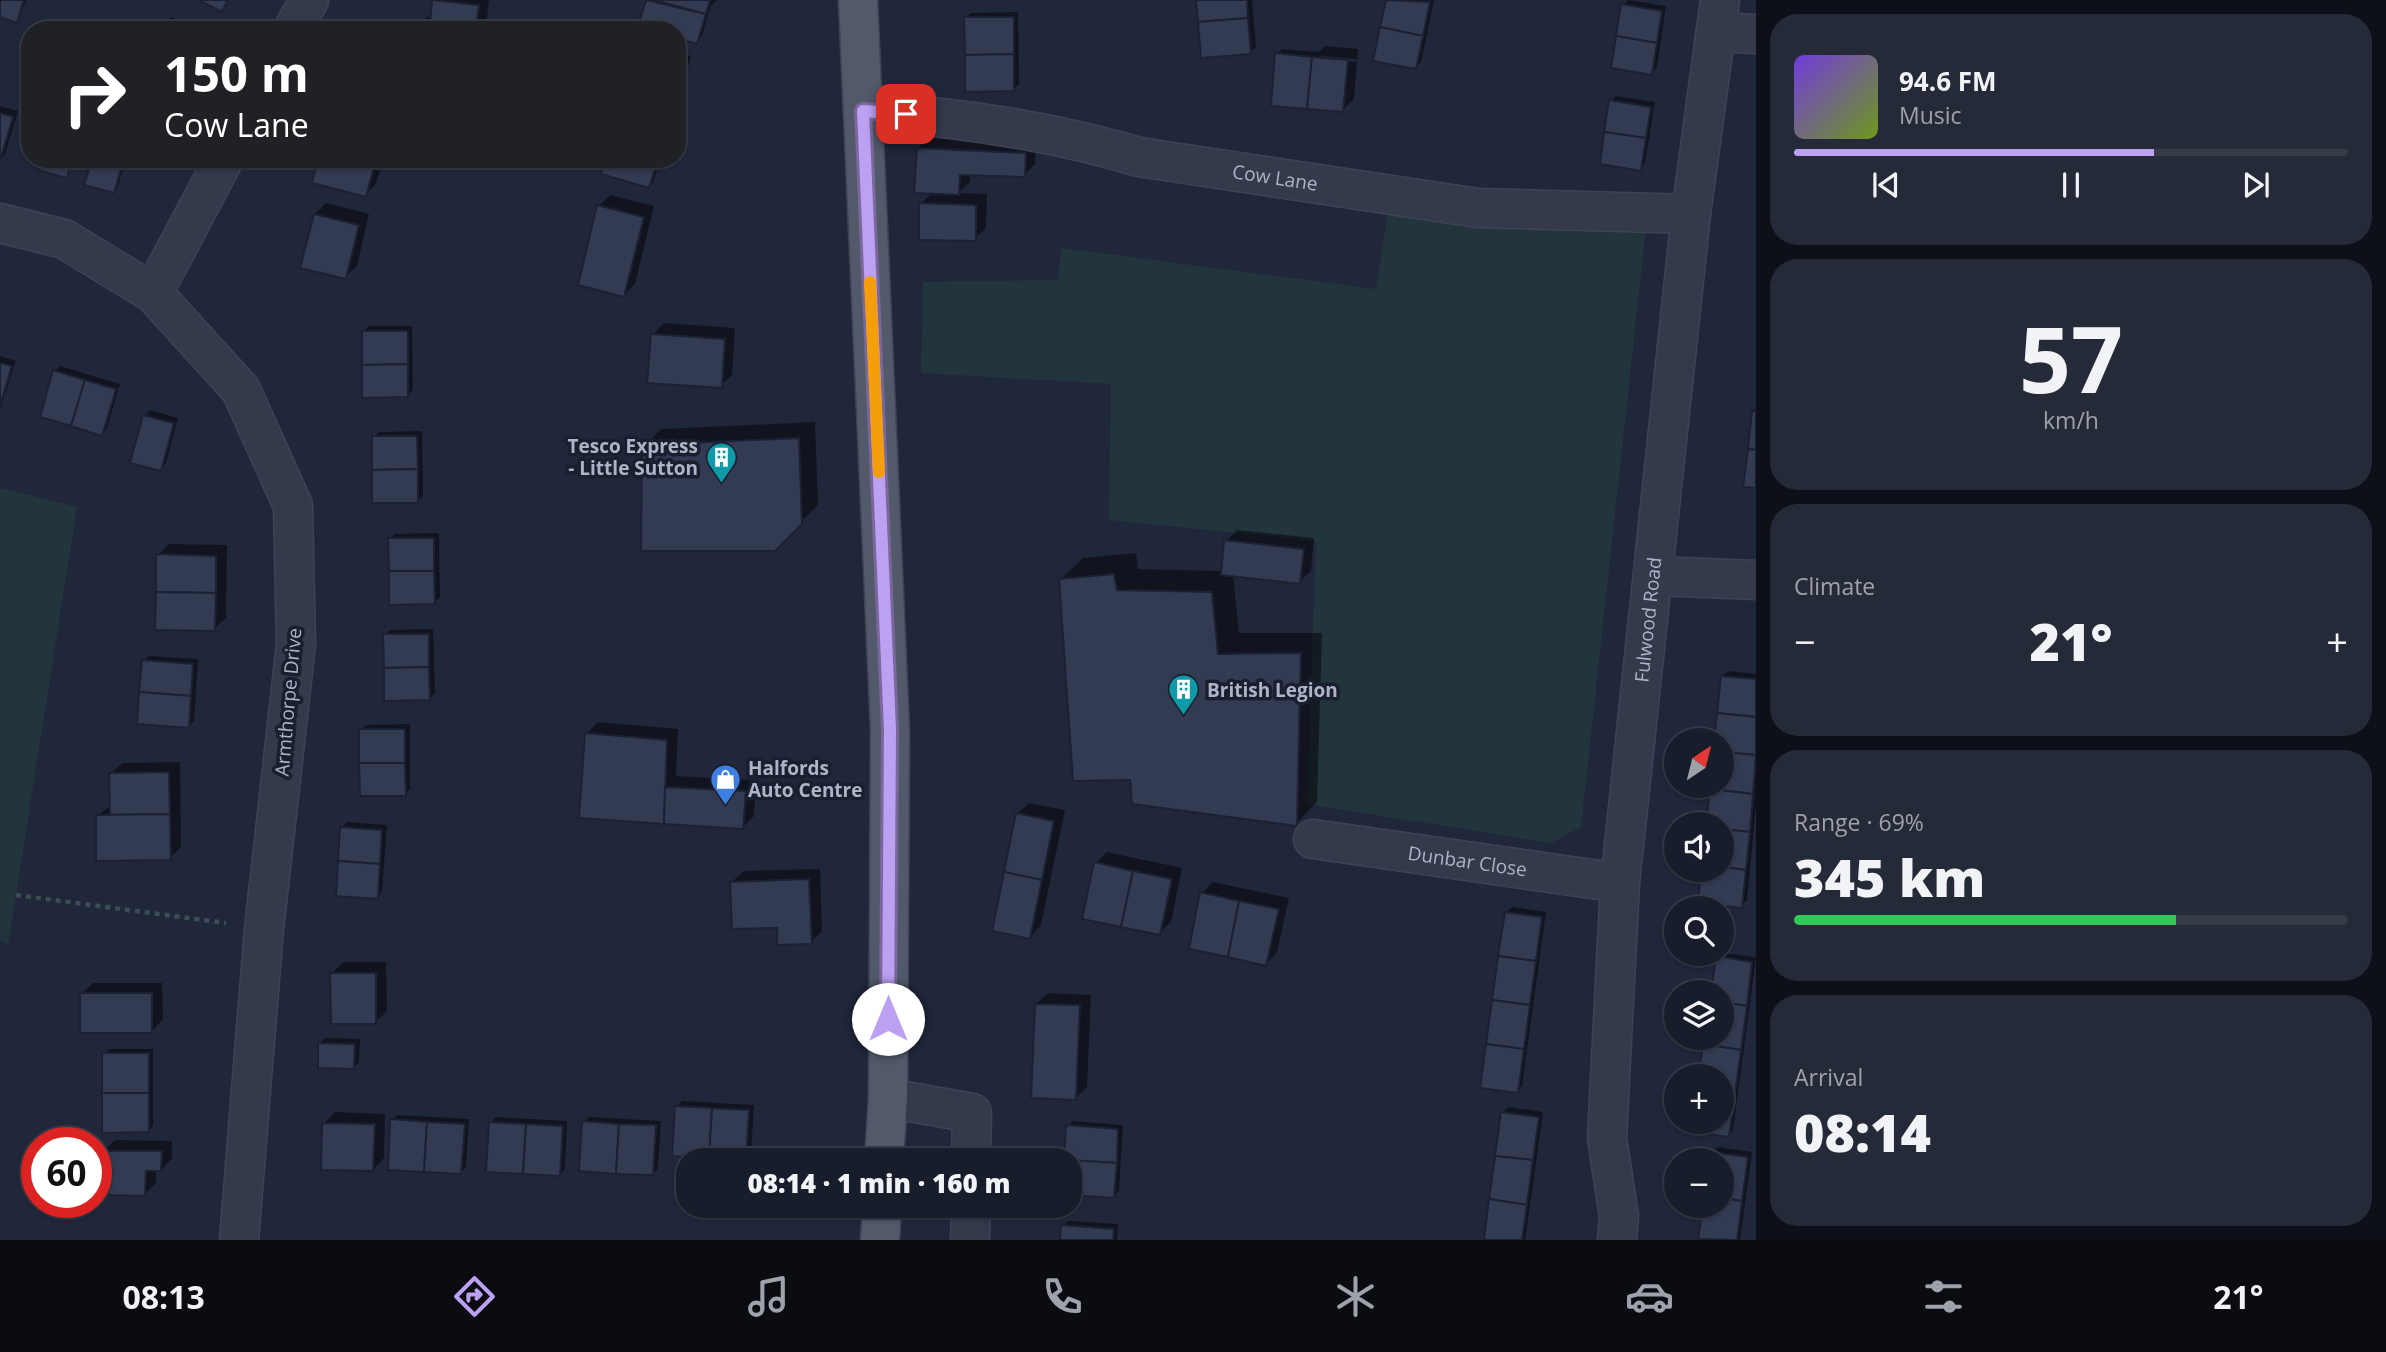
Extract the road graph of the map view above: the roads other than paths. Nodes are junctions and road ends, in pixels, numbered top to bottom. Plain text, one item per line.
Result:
1 (309, 0) edge
2 (858, 0) edge
3 (1718, 16) edge
4 (298, 21) edge
5 (1756, 34) edge
6 (863, 111) junction
7 (219, 168) edge
8 (1691, 214) junction
9 (0, 223) edge
10 (153, 293) junction
11 (1655, 576) junction
12 (1756, 580) edge
13 (1313, 839) dead end
14 (1620, 883) junction
15 (888, 1098) junction
16 (885, 1148) edge
17 (971, 1148) edge
18 (881, 1218) edge
19 (971, 1218) edge
20 (239, 1240) edge
21 (880, 1240) edge
22 (970, 1240) edge
23 (1617, 1240) edge

1 - 4 street
2 - 6 main road
3 - 5 street
3 - 8 street, Fulwood Road
6 - 8 street, Cow Lane
6 - 15 main road
7 - 10 street
8 - 11 street, Fulwood Road
9 - 10 street, Armthorpe Drive
10 - 20 street, Armthorpe Drive
11 - 12 street
11 - 14 street, Fulwood Road
13 - 14 street, Dunbar Close
14 - 23 street, Fulwood Road
15 - 16 main road
15 - 17 street
18 - 21 main road
19 - 22 street

